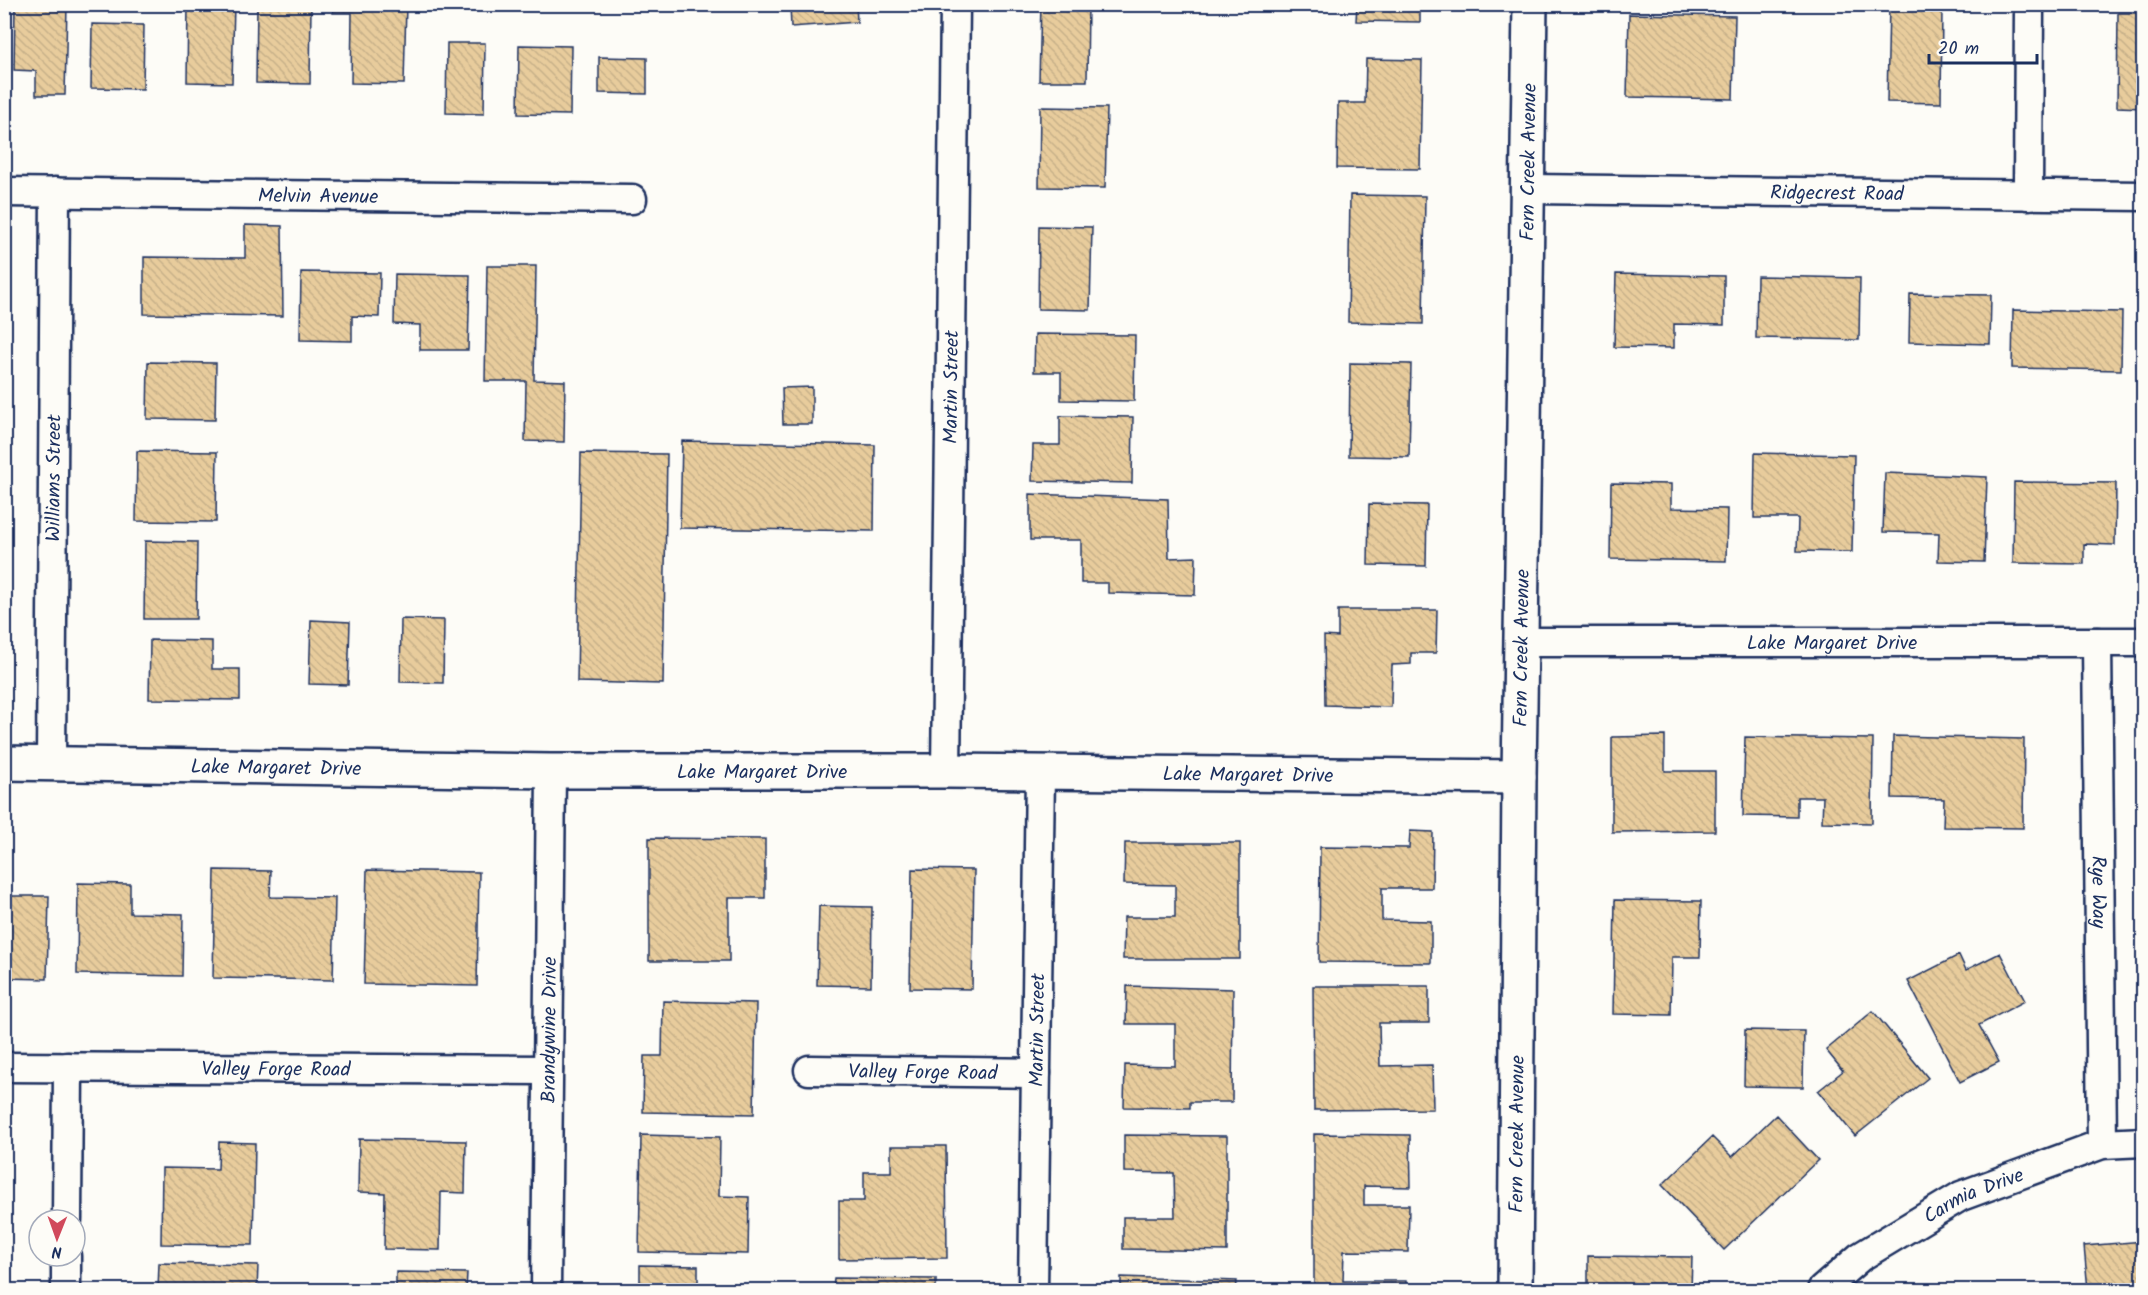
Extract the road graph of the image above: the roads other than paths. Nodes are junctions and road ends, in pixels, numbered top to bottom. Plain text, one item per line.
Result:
1 (955, 4) edge
2 (1530, 4) edge
3 (2029, 4) edge
4 (1529, 189) junction
5 (4, 192) edge
6 (55, 192) junction
7 (2028, 195) junction
8 (2144, 196) edge
9 (632, 199) dead end
10 (1522, 642) junction
11 (2097, 642) junction
12 (2144, 642) edge
13 (4, 763) edge
14 (51, 763) junction
15 (551, 771) junction
16 (946, 771) junction
17 (1040, 772) junction
18 (1519, 777) junction
19 (4, 1067) edge
20 (68, 1067) junction
21 (548, 1070) junction
22 (809, 1070) dead end
23 (1036, 1073) junction
24 (2144, 1142) edge
25 (2102, 1144) junction
26 (67, 1208) edge
27 (66, 1268) edge
28 (66, 1290) edge
29 (546, 1290) edge
30 (1033, 1290) edge
31 (1515, 1290) edge
32 (1822, 1290) edge

1 - 16 street, Martin Street
2 - 4 street, Fern Creek Avenue
3 - 7 street
4 - 7 street, Ridgecrest Road
4 - 10 street, Fern Creek Avenue
5 - 6 street, Melvin Avenue
6 - 9 street, Melvin Avenue
6 - 14 street, Williams Street
7 - 8 street, Ridgecrest Road
10 - 11 street, Lake Margaret Drive
10 - 18 street, Fern Creek Avenue
11 - 12 street, Lake Margaret Drive
11 - 25 street, Rye Way
13 - 14 street, Lake Margaret Drive
14 - 15 street, Lake Margaret Drive
15 - 16 street, Lake Margaret Drive
15 - 21 street, Brandywine Drive
16 - 17 street, Lake Margaret Drive
17 - 18 street, Lake Margaret Drive
17 - 23 street, Martin Street
18 - 31 street, Fern Creek Avenue
19 - 20 street, Valley Forge Road
20 - 21 street, Valley Forge Road
20 - 26 street
21 - 29 street, Brandywine Drive
22 - 23 street, Valley Forge Road
23 - 30 street, Martin Street
24 - 25 street, Carmia Drive
25 - 32 street, Carmia Drive
27 - 28 street

